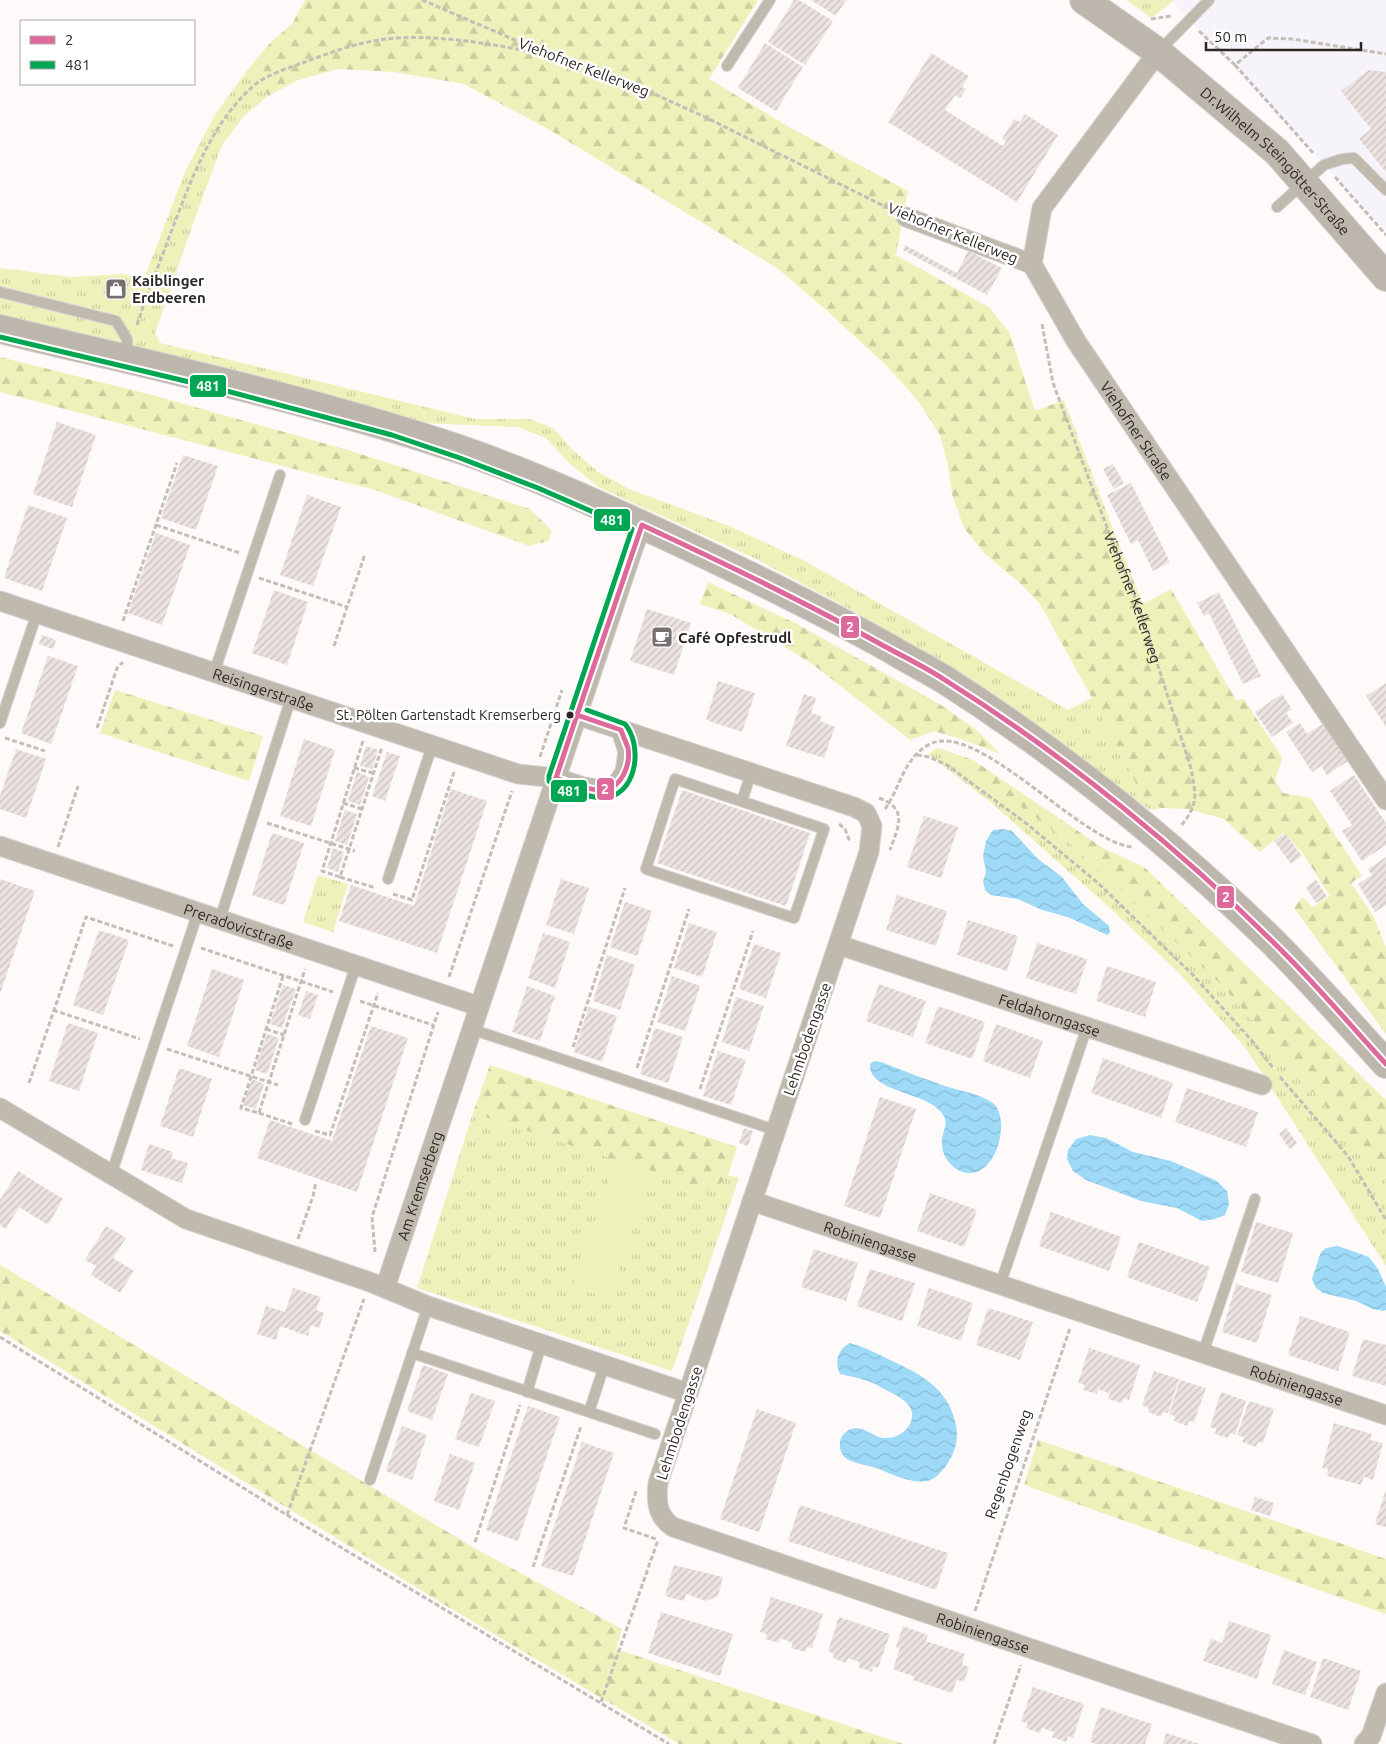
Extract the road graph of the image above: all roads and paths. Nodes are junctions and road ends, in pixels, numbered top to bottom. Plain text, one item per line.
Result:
1 (422, 0) edge
2 (770, 0) edge
3 (1084, 0) edge
4 (1209, 0) edge
5 (1187, 20) junction
6 (1148, 45) junction
7 (1386, 54) edge
8 (550, 55) junction
9 (1235, 65) junction
10 (727, 66) dead end
11 (1324, 165) junction
12 (1303, 182) junction
13 (1386, 190) edge
14 (1277, 207) dead end
15 (906, 217) joint
16 (1386, 235) edge
17 (1032, 264) junction
18 (1386, 277) edge
19 (0, 292) edge
20 (1041, 318) dead end
21 (137, 326) dead end
22 (0, 329) edge
23 (127, 359) junction
24 (176, 463) dead end
25 (280, 475) dead end
26 (156, 525) junction
27 (642, 525) junction
28 (365, 554) dead end
29 (252, 557) junction
30 (247, 574) junction
31 (0, 601) edge
32 (347, 607) junction
33 (37, 613) junction
34 (117, 640) junction
35 (334, 646) dead end
36 (126, 660) dead end
37 (214, 672) junction
38 (562, 690) dead end
39 (291, 698) junction
40 (577, 715) junction
41 (0, 723) edge
42 (368, 724) junction
43 (97, 728) dead end
44 (387, 730) junction
45 (621, 730) junction
46 (0, 736) edge
47 (432, 746) junction
48 (45, 751) dead end
49 (916, 755) junction
50 (354, 768) junction
51 (751, 773) junction
52 (373, 774) junction
53 (526, 775) junction
54 (556, 778) junction
55 (78, 786) dead end
56 (872, 796) dead end
57 (1386, 800) edge
58 (742, 801) junction
59 (890, 802) junction
60 (343, 803) junction
61 (362, 810) junction
62 (252, 818) junction
63 (872, 826) junction
64 (331, 843) junction
65 (1166, 844) junction
66 (0, 846) edge
67 (58, 848) dead end
68 (349, 850) junction
69 (355, 852) dead end
70 (888, 858) dead end
71 (388, 878) dead end
72 (625, 888) dead end
73 (689, 909) dead end
74 (198, 912) junction
75 (220, 919) junction
76 (753, 931) dead end
77 (839, 945) junction
78 (186, 947) junction
79 (311, 950) junction
80 (356, 965) junction
81 (384, 974) junction
82 (283, 976) junction
83 (301, 982) junction
84 (443, 995) junction
85 (346, 997) junction
86 (374, 1006) junction
87 (478, 1006) junction
88 (433, 1026) junction
89 (1087, 1027) junction
90 (266, 1029) junction
91 (471, 1029) junction
92 (284, 1034) junction
93 (568, 1061) junction
94 (1386, 1064) edge
95 (29, 1082) dead end
96 (632, 1082) junction
97 (1262, 1085) dead end
98 (695, 1104) junction
99 (0, 1108) edge
100 (259, 1113) junction
101 (306, 1120) dead end
102 (294, 1124) dead end
103 (312, 1130) dead end
104 (775, 1130) junction
105 (111, 1175) junction
106 (316, 1182) dead end
107 (1254, 1199) dead end
108 (752, 1202) junction
109 (1386, 1220) edge
110 (292, 1256) junction
111 (377, 1285) junction
112 (1000, 1285) junction
113 (428, 1306) junction
114 (1075, 1310) junction
115 (0, 1337) edge
116 (542, 1345) junction
117 (412, 1353) junction
118 (1203, 1353) junction
119 (604, 1366) junction
120 (527, 1392) junction
121 (688, 1393) junction
122 (589, 1412) junction
123 (1386, 1415) edge
124 (655, 1434) dead end
125 (370, 1480) dead end
126 (287, 1515) junction
127 (662, 1516) junction
128 (475, 1542) dead end
129 (534, 1567) dead end
130 (969, 1628) junction
131 (1026, 1648) junction
132 (1386, 1693) edge
133 (601, 1702) junction
134 (669, 1744) edge
135 (994, 1744) edge
136 (1312, 1744) edge
137 (1364, 1744) edge

1 - 8 path, Viehofner Kellerweg
2 - 10 lane
3 - 6 main road, Dr.Wilhelm Steingötter-Straße
4 - 5 lane
5 - 6 lane
5 - 6 path
5 - 9 path
6 - 12 main road, Dr.Wilhelm Steingötter-Straße
6 - 17 street
7 - 9 path
8 - 15 path, Viehofner Kellerweg
8 - 21 path
9 - 11 path
11 - 12 lane
11 - 13 lane
11 - 16 path
12 - 14 lane
12 - 18 main road, Dr.Wilhelm Steingötter-Straße
15 - 17 street, Viehofner Kellerweg
17 - 57 street, Viehofner Straße
19 - 23 lane
20 - 65 path, Viehofner Kellerweg
22 - 23 main road
23 - 27 main road
24 - 26 path
25 - 29 lane
26 - 29 path
26 - 34 path
27 - 40 street, Am Kremserberg
27 - 65 main road
28 - 32 path
29 - 30 lane
30 - 32 path
30 - 37 lane
31 - 33 street, Reisingerstraße
32 - 35 path
33 - 34 street, Reisingerstraße
33 - 41 lane
34 - 37 street, Reisingerstraße
36 - 43 path
37 - 39 street, Reisingerstraße
38 - 53 path
39 - 42 street, Reisingerstraße
39 - 62 lane
40 - 45 street
40 - 54 street, Am Kremserberg
42 - 44 street, Reisingerstraße
42 - 50 path
44 - 47 street, Reisingerstraße
44 - 52 path
45 - 51 street
45 - 54 street
46 - 48 path
47 - 53 street, Reisingerstraße
47 - 71 lane
49 - 59 path
49 - 65 path
49 - 109 path
50 - 52 path
50 - 60 path
51 - 58 lane
51 - 63 street
52 - 61 path
53 - 54 street, Reisingerstraße
53 - 84 path
54 - 87 street, Am Kremserberg
55 - 67 path
56 - 59 path
58 - 58 lane
59 - 63 path
59 - 70 path
60 - 61 path
60 - 64 path
61 - 68 path
62 - 64 path
62 - 75 lane
63 - 77 street, Lehmbodengasse
64 - 68 path
64 - 68 path
65 - 94 main road
66 - 74 street, Preradovicstraße
68 - 69 path
72 - 93 path
73 - 96 path
74 - 75 street, Preradovicstraße
74 - 78 lane
75 - 79 street, Preradovicstraße
76 - 98 path
77 - 89 street, Feldahorngasse
77 - 104 street, Lehmbodengasse
78 - 82 path
78 - 95 path
78 - 105 lane
79 - 80 street, Preradovicstraße
79 - 83 path
80 - 81 street, Preradovicstraße
80 - 85 lane
81 - 84 street, Preradovicstraße
81 - 86 path
82 - 83 path
82 - 90 path
83 - 85 path
83 - 92 path
84 - 87 street, Preradovicstraße
84 - 88 path
85 - 86 path
85 - 101 lane
86 - 88 path
86 - 103 path
87 - 91 street, Am Kremserberg
88 - 111 path
89 - 97 street, Feldahorngasse
89 - 112 lane
90 - 92 path
90 - 100 path
91 - 93 lane
91 - 111 street, Am Kremserberg
92 - 100 path
93 - 96 lane
96 - 98 lane
98 - 104 lane
99 - 105 street
100 - 102 path
104 - 108 street, Lehmbodengasse
105 - 110 street
106 - 110 path
107 - 118 lane
108 - 112 street, Robiniengasse
108 - 121 street, Lehmbodengasse
110 - 111 street
111 - 113 street
111 - 126 path
112 - 114 street, Robiniengasse
113 - 116 street
113 - 117 lane
114 - 118 street, Robiniengasse
114 - 130 path, Regenbogenweg
115 - 126 path
116 - 119 street
116 - 120 lane
117 - 120 lane
117 - 125 lane
118 - 123 street, Robiniengasse
119 - 121 street
119 - 122 lane
120 - 122 lane
120 - 128 path
121 - 127 street, Lehmbodengasse
122 - 124 lane
122 - 129 path
126 - 133 path
127 - 130 street, Robiniengasse
127 - 133 path
130 - 131 street, Robiniengasse
131 - 135 path
131 - 136 street, Robiniengasse
132 - 137 street
133 - 134 path

